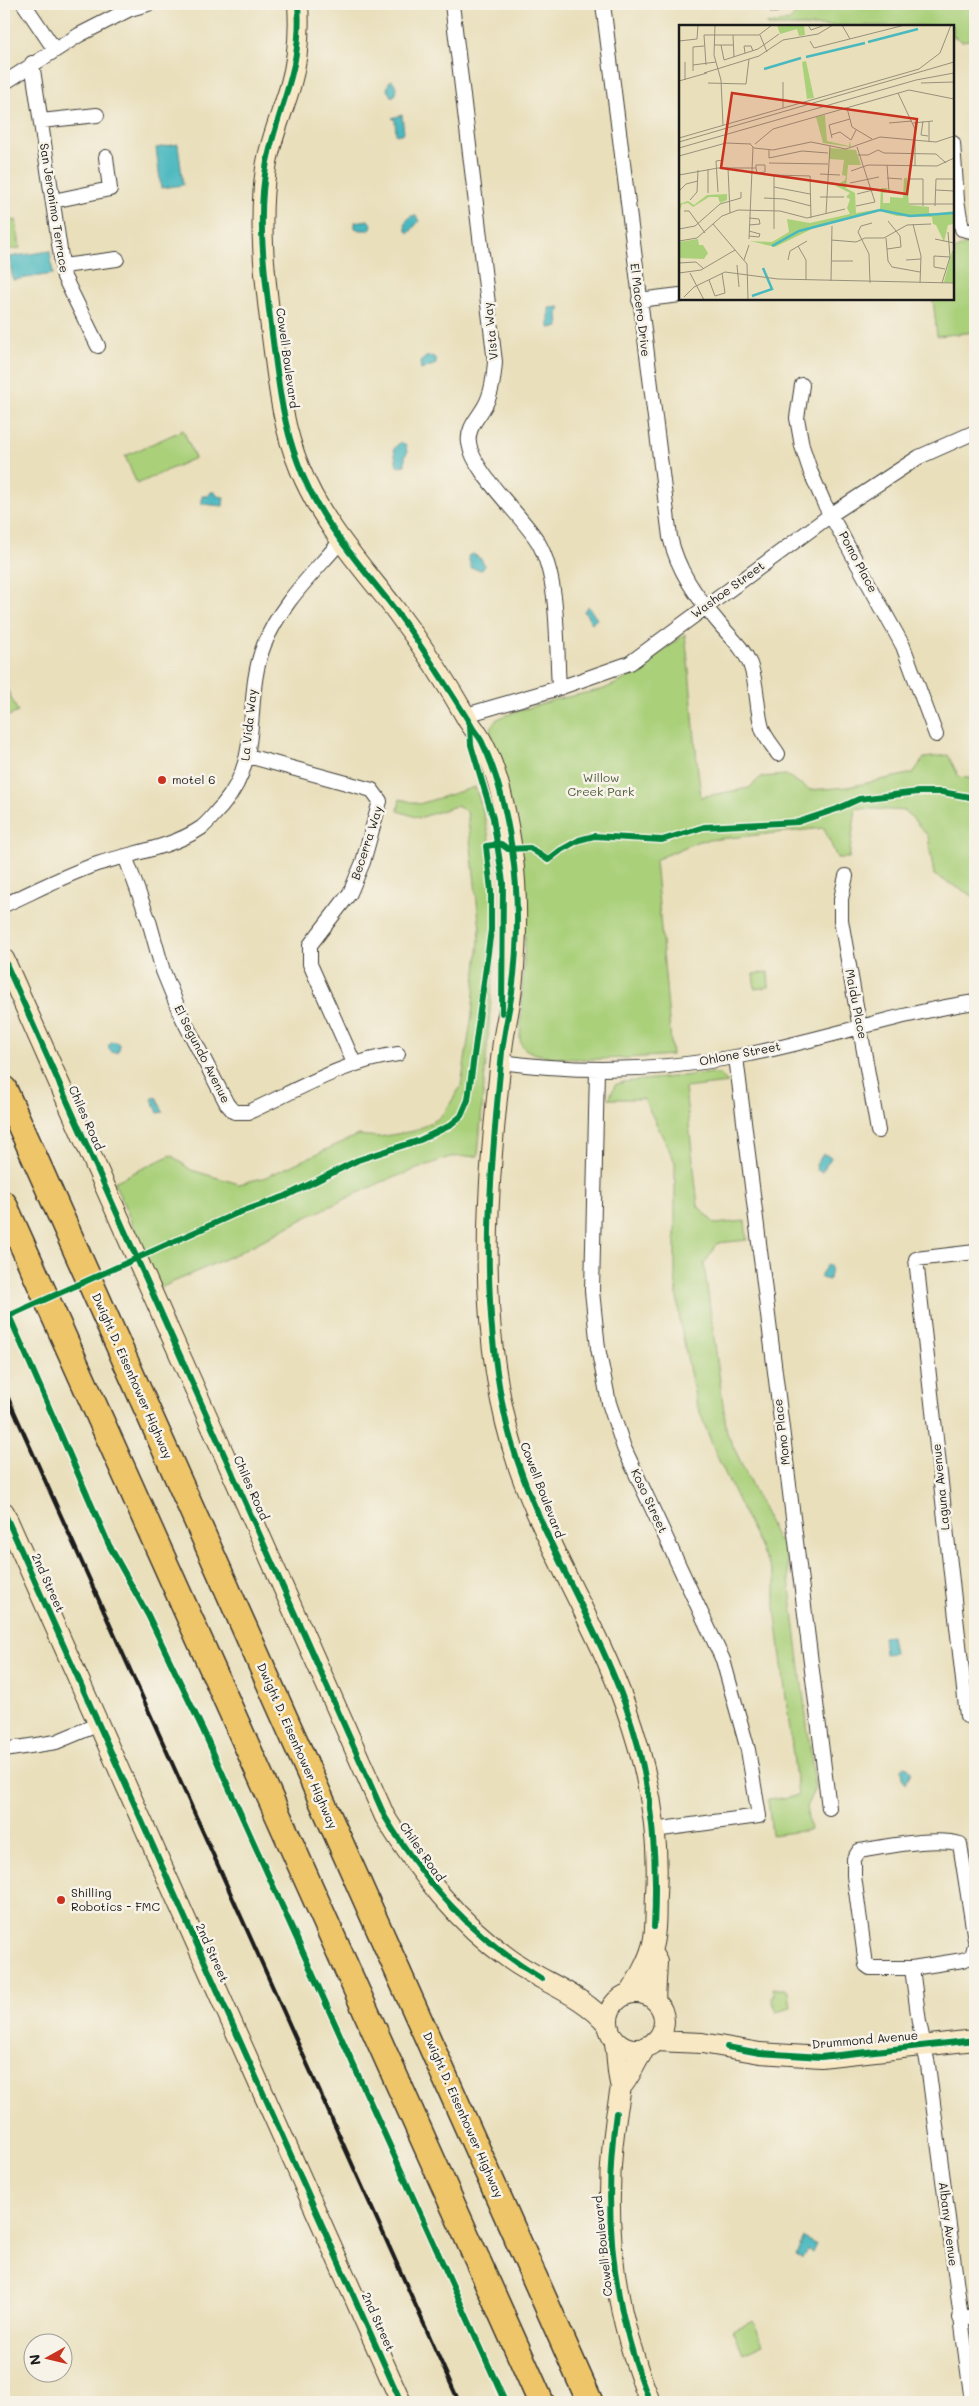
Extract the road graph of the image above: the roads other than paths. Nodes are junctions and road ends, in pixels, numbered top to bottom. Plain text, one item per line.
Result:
1 (24, 4) edge
2 (148, 4) edge
3 (298, 4) edge
4 (452, 4) edge
5 (604, 4) edge
6 (55, 50) junction
7 (32, 64) junction
8 (4, 83) edge
9 (97, 115) dead end
10 (41, 122) junction
11 (106, 156) dead end
12 (954, 157) edge
13 (52, 201) junction
14 (963, 232) edge
15 (117, 259) dead end
16 (62, 266) junction
17 (679, 295) edge
18 (639, 300) junction
19 (98, 346) dead end
20 (802, 385) dead end
21 (975, 432) edge
22 (832, 514) junction
23 (340, 542) junction
24 (706, 606) junction
25 (560, 688) junction
26 (468, 720) junction
27 (936, 735) dead end
28 (778, 754) dead end
29 (248, 756) junction
30 (126, 856) junction
31 (846, 876) dead end
32 (4, 905) edge
33 (4, 960) edge
34 (975, 1002) edge
35 (861, 1027) junction
36 (502, 1053) junction
37 (398, 1054) dead end
38 (736, 1057) junction
39 (354, 1064) junction
40 (597, 1070) junction
41 (4, 1089) edge
42 (878, 1131) dead end
43 (4, 1204) edge
44 (975, 1252) edge
45 (4, 1512) edge
46 (971, 1715) edge
47 (99, 1724) junction
48 (4, 1750) edge
49 (829, 1808) dead end
50 (654, 1830) junction
51 (975, 1940) edge
52 (975, 1945) edge
53 (651, 1952) junction
54 (912, 1968) junction
55 (569, 1992) junction
56 (625, 1995) junction
57 (659, 2008) junction
58 (611, 2032) junction
59 (975, 2040) edge
60 (702, 2043) junction
61 (651, 2044) junction
62 (924, 2046) junction
63 (621, 2087) junction
64 (975, 2316) edge
65 (960, 2318) junction
66 (401, 2402) edge
67 (541, 2402) edge
68 (590, 2402) edge
69 (650, 2402) edge
70 (972, 2402) edge

1 - 6 street
2 - 6 street
3 - 23 main road, Cowell Boulevard
4 - 25 street, Vista Way
5 - 18 street, El Macero Drive
6 - 7 street
7 - 8 street
7 - 10 street, San Jeronimo Terrace
9 - 10 street
10 - 13 street, San Jeronimo Terrace
11 - 13 street
12 - 14 street
13 - 16 street, San Jeronimo Terrace
15 - 16 street
16 - 19 street, San Jeronimo Terrace
17 - 18 street
18 - 24 street, El Macero Drive
20 - 22 street, Pomo Place
21 - 22 street, Washoe Street
22 - 24 street, Washoe Street
22 - 27 street, Pomo Place
23 - 26 main road, Cowell Boulevard
23 - 29 street, La Vida Way
24 - 25 street, Washoe Street
24 - 28 street, El Macero Drive
25 - 26 street, Washoe Street
26 - 36 main road, Cowell Boulevard
29 - 30 street, La Vida Way
29 - 39 street, Becerra Way
30 - 32 street, La Vida Way
30 - 39 street, El Segundo Avenue
31 - 35 street, Maidu Place
33 - 55 main road, Chiles Road
34 - 35 street, Ohlone Street
35 - 38 street, Ohlone Street
35 - 42 street, Maidu Place
36 - 40 street, Ohlone Street
36 - 50 main road, Cowell Boulevard
37 - 39 street, El Segundo Avenue
38 - 40 street, Ohlone Street
38 - 49 street, Mono Place
40 - 50 street, Koso Street
41 - 68 highway, Dwight D. Eisenhower Highway
43 - 67 highway
44 - 46 street, Laguna Avenue
45 - 47 main road, 2nd Street
47 - 48 street
47 - 66 main road, 2nd Street
50 - 53 main road, Cowell Boulevard
51 - 54 street
52 - 54 street
53 - 56 main road, Cowell Boulevard
53 - 57 main road, Cowell Boulevard
54 - 62 street, Albany Avenue
55 - 56 main road
55 - 58 main road
56 - 57 main road
56 - 58 main road
57 - 60 main road, Drummond Avenue
57 - 61 main road
58 - 61 main road
58 - 63 main road, Cowell Boulevard
59 - 62 main road, Drummond Avenue
60 - 61 main road, Drummond Avenue
60 - 62 main road, Drummond Avenue
61 - 63 main road, Cowell Boulevard
62 - 65 street, Albany Avenue
63 - 69 main road, Cowell Boulevard
64 - 65 street
65 - 70 street, Albany Avenue

